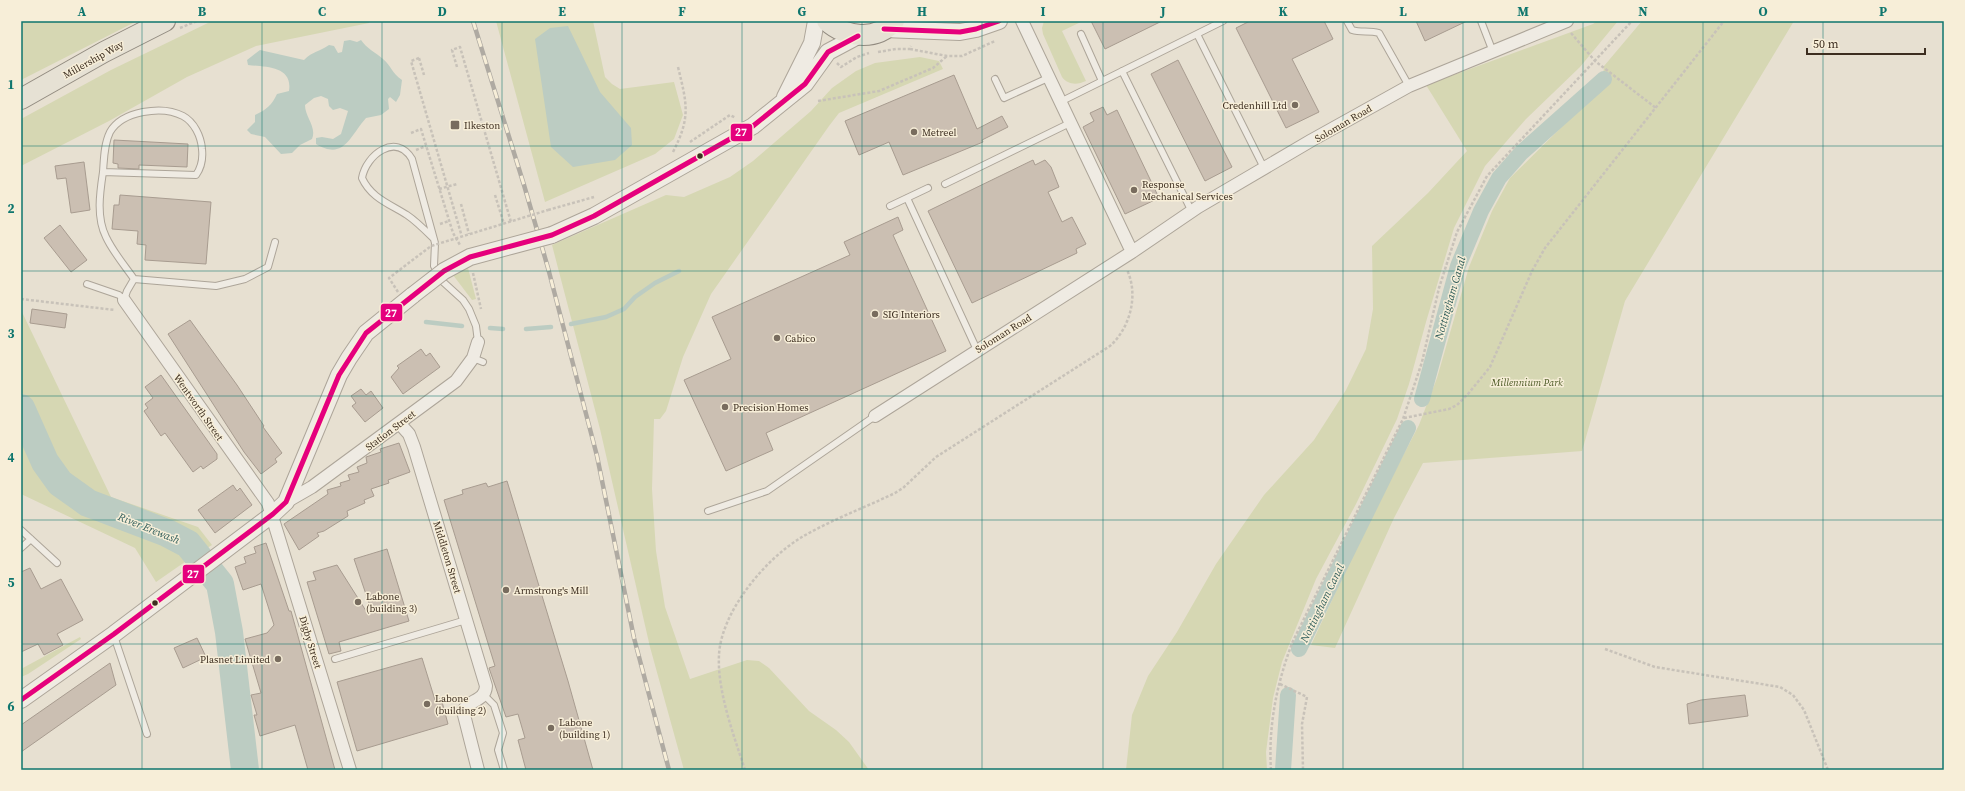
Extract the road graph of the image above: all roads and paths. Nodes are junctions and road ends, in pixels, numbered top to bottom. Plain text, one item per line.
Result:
1 (165, 21) edge
2 (816, 21) edge
3 (827, 21) edge
4 (934, 21) edge
5 (998, 21) edge
6 (1022, 21) edge
7 (1223, 21) edge
8 (1347, 21) edge
9 (1481, 21) edge
10 (1632, 21) edge
11 (1724, 21) edge
12 (1565, 22) edge
13 (889, 25) edge
14 (948, 32) junction
15 (1081, 34) dead end
16 (1197, 34) junction
17 (858, 36) junction
18 (1493, 52) junction
19 (948, 56) dead end
20 (1596, 61) junction
21 (457, 67) dead end
22 (678, 67) dead end
23 (1122, 71) junction
24 (424, 76) dead end
25 (1048, 78) junction
26 (995, 79) dead end
27 (1102, 81) junction
28 (1409, 86) junction
29 (21, 99) edge
30 (818, 101) dead end
31 (782, 102) junction
32 (1060, 102) junction
33 (1656, 108) junction
34 (739, 119) dead end
35 (1070, 123) junction
36 (411, 133) dead end
37 (684, 145) dead end
38 (679, 148) dead end
39 (673, 152) junction
40 (667, 156) dead end
41 (1264, 168) junction
42 (103, 172) junction
43 (457, 184) dead end
44 (945, 184) dead end
45 (928, 188) dead end
46 (439, 189) junction
47 (495, 195) dead end
48 (600, 195) dead end
49 (908, 198) junction
50 (461, 204) dead end
51 (890, 206) dead end
52 (1192, 212) junction
53 (449, 221) dead end
54 (511, 222) junction
55 (504, 224) junction
56 (470, 234) junction
57 (462, 236) junction
58 (433, 238) junction
59 (275, 242) dead end
60 (1132, 252) junction
61 (1120, 259) junction
62 (134, 279) junction
63 (88, 284) dead end
64 (406, 294) junction
65 (21, 299) edge
66 (124, 300) junction
67 (133, 313) junction
68 (478, 342) joint
69 (977, 350) junction
70 (875, 416) joint
71 (1403, 418) junction
72 (400, 424) junction
73 (286, 502) junction
74 (708, 511) dead end
75 (273, 514) junction
76 (21, 530) edge
77 (31, 539) junction
78 (21, 548) edge
79 (57, 563) dead end
80 (466, 620) junction
81 (114, 634) junction
82 (1605, 650) dead end
83 (335, 659) dead end
84 (1280, 684) junction
85 (484, 695) junction
86 (21, 700) edge
87 (147, 734) dead end
88 (350, 770) edge
89 (478, 770) edge
90 (504, 770) edge
91 (746, 770) edge
92 (1271, 770) edge
93 (1303, 770) edge
94 (1828, 770) edge

1 - 29 main road, Millership Way
2 - 31 street
3 - 17 main road
4 - 14 street
5 - 14 street
6 - 25 street
7 - 16 lane
8 - 28 lane
9 - 18 lane
10 - 20 path
11 - 33 path
12 - 18 street, Soloman Road
12 - 20 path
13 - 14 street
13 - 17 main road
15 - 27 lane
16 - 23 lane
16 - 41 lane
17 - 31 street, Station Street
18 - 28 street, Soloman Road
19 - 30 path
20 - 33 path
20 - 71 path
21 - 54 path
22 - 39 path
23 - 27 lane
23 - 52 lane
24 - 57 path, bridge
25 - 26 lane
25 - 32 street
27 - 32 lane
28 - 41 street, Soloman Road
31 - 64 street, Station Street, bridge
32 - 35 street
33 - 71 path
34 - 37 path
35 - 44 lane
35 - 60 street
36 - 46 path
38 - 39 path
39 - 40 path
41 - 52 street, Soloman Road
42 - 42 lane
42 - 62 lane
43 - 46 path
45 - 49 lane
46 - 53 path
47 - 55 path
48 - 54 path, bridge
49 - 51 lane
49 - 69 lane
50 - 56 path
52 - 60 street, Soloman Road
54 - 55 path, bridge
55 - 56 path, bridge
56 - 57 path, bridge
57 - 64 path, bridge
58 - 58 lane
58 - 68 lane
59 - 62 lane
60 - 61 street, Soloman Road
61 - 69 street, Soloman Road
61 - 91 path
62 - 66 lane
63 - 66 lane
64 - 73 street, Station Street
65 - 67 path
66 - 67 street, Wentworth Street
67 - 75 street, Wentworth Street
68 - 72 street, Station Street
69 - 70 street, Soloman Road
70 - 74 lane
71 - 84 path
72 - 73 street, Station Street
72 - 80 street, Middleton Street
73 - 75 street, Station Street
75 - 81 street, Station Street
75 - 88 street, Digby Street
76 - 77 lane
77 - 78 lane
77 - 79 lane
80 - 83 lane
80 - 85 street, Middleton Street
81 - 86 street, Station Street
81 - 87 lane
82 - 94 path
84 - 92 path
84 - 93 path
85 - 89 street
85 - 90 lane

